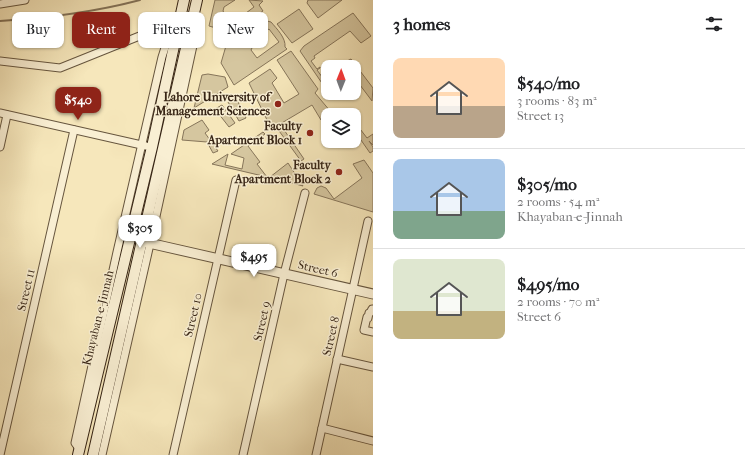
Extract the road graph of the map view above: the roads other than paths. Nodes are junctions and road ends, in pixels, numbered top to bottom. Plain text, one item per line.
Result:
1 (25, 0) edge
2 (184, 0) edge
3 (197, 0) edge
4 (0, 4) edge
5 (180, 12) edge
6 (138, 37) edge
7 (170, 48) edge
8 (0, 61) edge
9 (4, 114) edge
10 (74, 130) junction
11 (147, 146) junction
12 (0, 147) edge
13 (236, 180) dead end
14 (304, 193) dead end
15 (368, 221) dead end
16 (146, 243) junction
17 (217, 259) junction
18 (284, 274) junction
19 (353, 290) junction
20 (373, 294) edge
21 (373, 309) edge
22 (373, 332) edge
23 (337, 359) junction
24 (373, 367) edge
25 (322, 428) junction
26 (373, 440) edge
27 (79, 452) edge
28 (0, 455) edge
29 (97, 455) edge
30 (173, 455) edge
31 (243, 455) edge
32 (316, 455) edge

1 - 4 street
2 - 5 main road, Khayaban-e-Jinnah
3 - 16 main road, Khayaban-e-Jinnah
6 - 8 street
7 - 11 main road, Khayaban-e-Jinnah
9 - 10 street
9 - 12 street
10 - 11 street
10 - 28 street, Street 11
11 - 27 main road, Khayaban-e-Jinnah
13 - 17 street, Street 10
14 - 18 street, Street 9
15 - 19 street, Street 8
16 - 17 street, Street 6
16 - 29 main road, Khayaban-e-Jinnah
17 - 18 street, Street 6
17 - 30 street, Street 10
18 - 19 street, Street 6
18 - 31 street, Street 9
19 - 20 street, Street 6
19 - 23 street, Street 8
21 - 22 street
23 - 24 street
23 - 25 street, Street 8
25 - 26 street
25 - 32 street, Street 8

